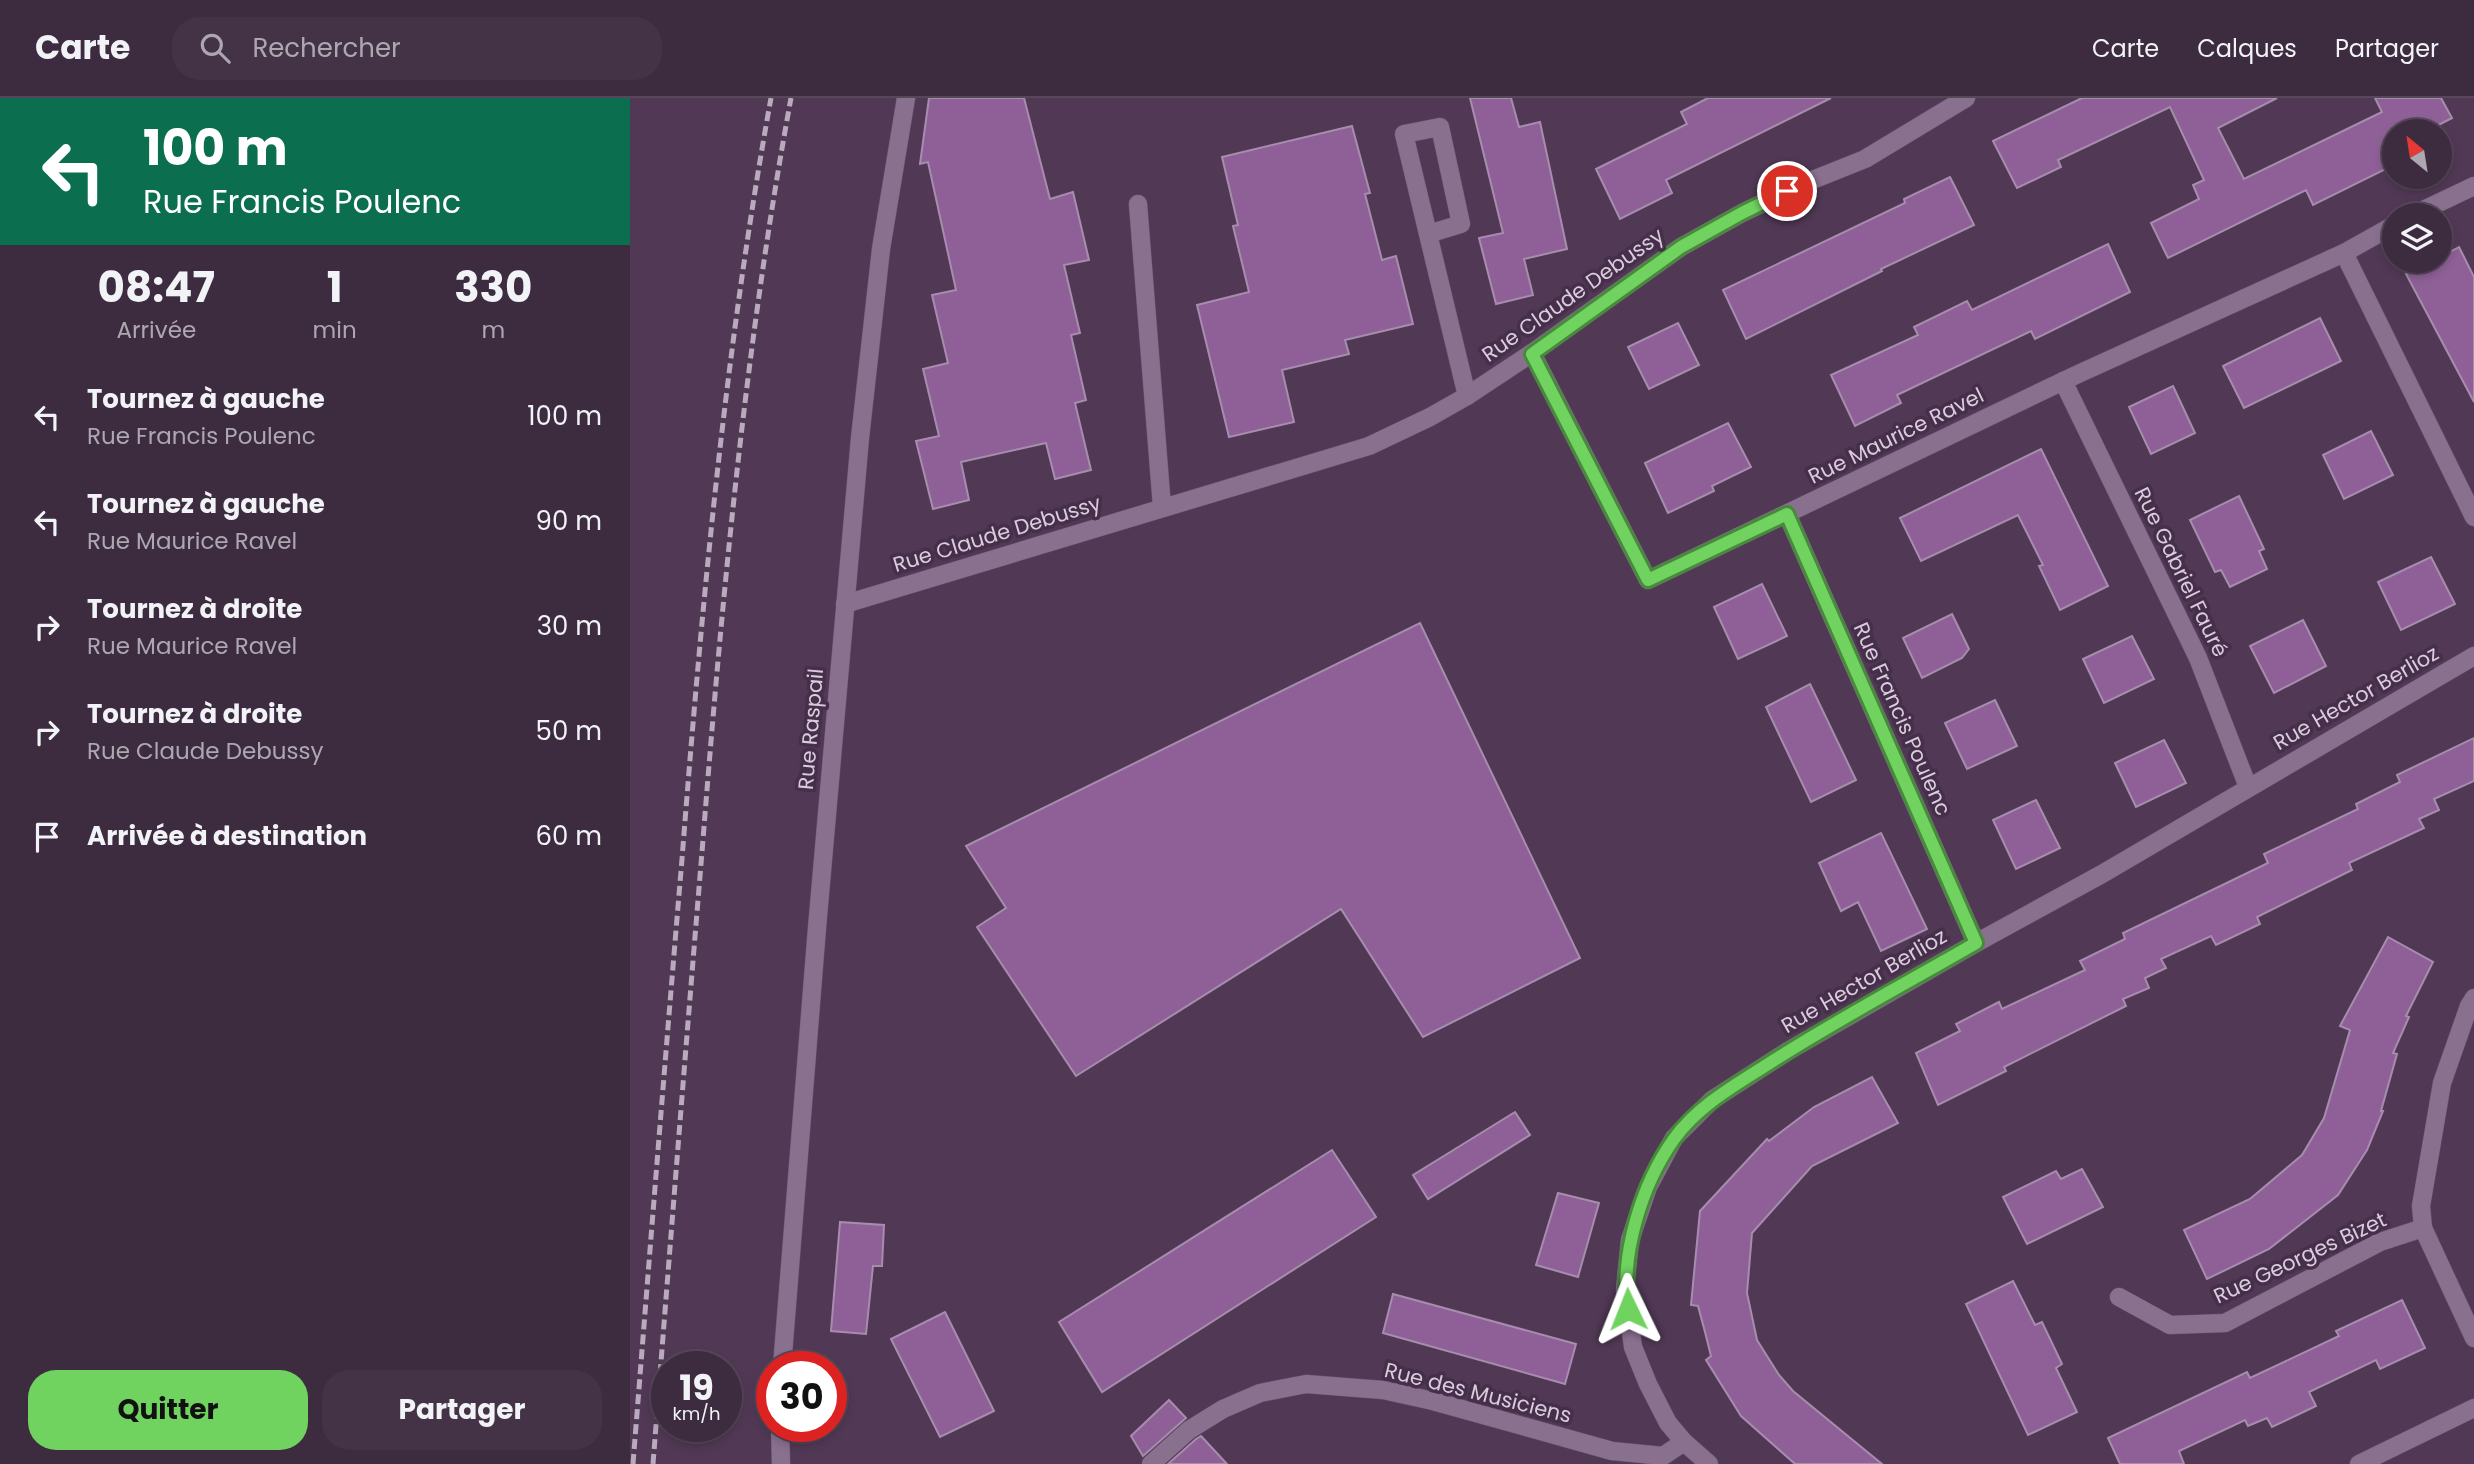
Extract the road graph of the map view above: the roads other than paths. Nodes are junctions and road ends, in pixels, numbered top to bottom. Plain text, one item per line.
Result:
1 (906, 98) edge
2 (1966, 98) edge
3 (2474, 186) edge
4 (2438, 203) edge
5 (1139, 204) dead end
6 (2382, 232) edge
7 (1428, 234) junction
8 (2344, 253) junction
9 (1532, 354) junction
10 (2063, 381) junction
11 (1467, 396) junction
12 (1162, 508) junction
13 (1787, 514) junction
14 (2474, 517) edge
15 (845, 604) junction
16 (2474, 656) edge
17 (2248, 787) junction
18 (1976, 943) junction
19 (2474, 998) edge
20 (2423, 1228) junction
21 (2119, 1297) dead end
22 (2474, 1338) edge
23 (783, 1351) edge
24 (2474, 1408) edge
25 (780, 1442) edge
26 (1684, 1442) junction
27 (780, 1464) edge
28 (1151, 1464) edge
29 (1709, 1464) edge
30 (2359, 1464) edge

1 - 15 street, Rue Raspail
2 - 9 street, Rue Claude Debussy
3 - 4 street
5 - 12 street
6 - 8 street, Rue Maurice Ravel
7 - 7 street, Rue Claude Debussy
7 - 11 street, Rue Claude Debussy
8 - 10 street, Rue Maurice Ravel
8 - 14 street
9 - 11 street, Rue Claude Debussy
9 - 13 street, Rue Maurice Ravel
10 - 13 street, Rue Maurice Ravel
10 - 17 street, Rue Gabriel Fauré
11 - 12 street, Rue Claude Debussy
12 - 15 street, Rue Claude Debussy
13 - 18 street, Rue Francis Poulenc
15 - 23 street, Rue Raspail
16 - 17 street, Rue Hector Berlioz
17 - 18 street, Rue Hector Berlioz
18 - 26 street, Rue Hector Berlioz
19 - 20 street
20 - 21 street, Rue Georges Bizet
20 - 22 street
24 - 30 street
25 - 27 street
26 - 28 street, Rue des Musiciens
26 - 29 street, Rue Hector Berlioz

